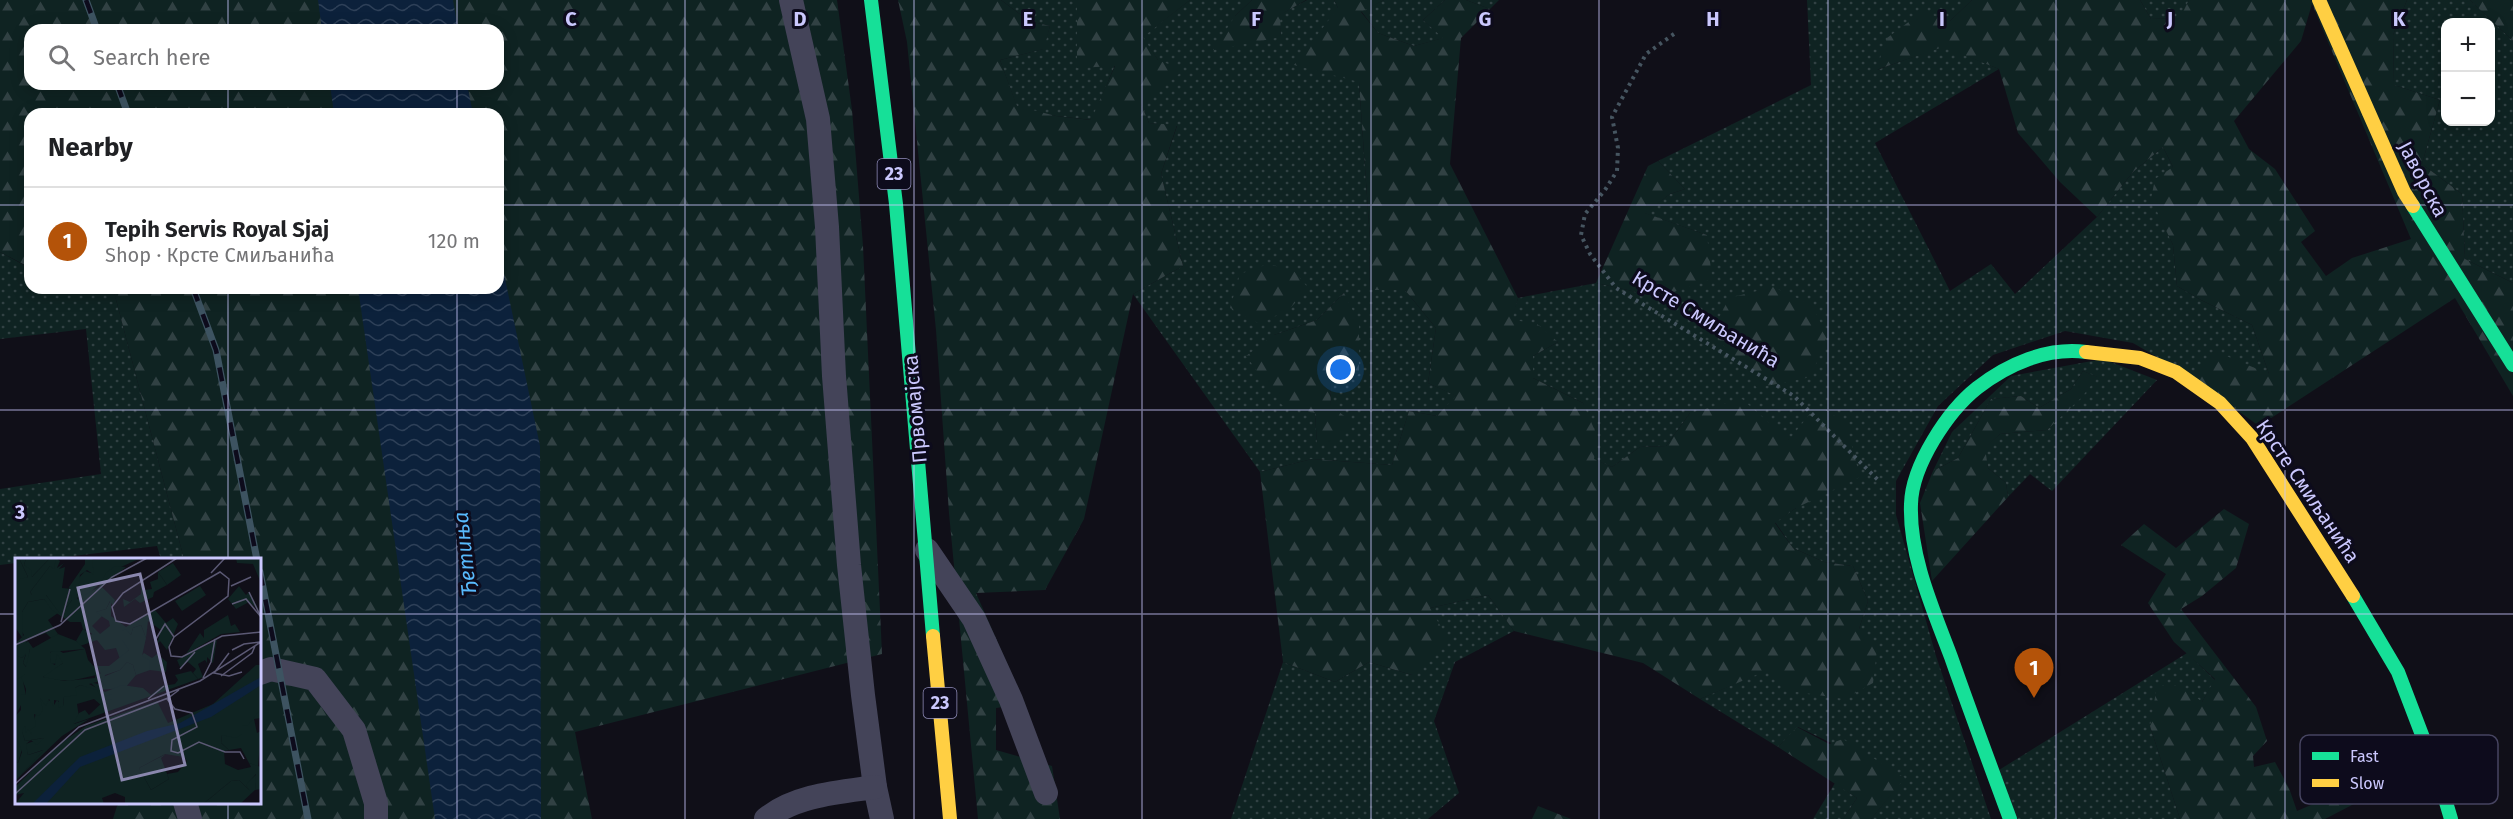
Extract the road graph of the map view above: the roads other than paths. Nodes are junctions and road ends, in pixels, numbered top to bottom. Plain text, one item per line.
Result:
1 (791, 0) edge
2 (871, 0) edge
3 (2319, 0) edge
4 (2513, 365) edge
5 (927, 550) junction
6 (261, 673) edge
7 (2422, 735) edge
8 (875, 787) junction
9 (1046, 793) dead end
10 (186, 804) edge
11 (2447, 804) edge
12 (190, 819) edge
13 (376, 819) edge
14 (766, 819) edge
15 (882, 819) edge
16 (950, 819) edge
17 (2010, 819) edge
18 (2451, 819) edge

1 - 8 lane
2 - 5 street, Првомајска / 23
3 - 4 street, Јаворска
5 - 9 lane
5 - 16 street, Првомајска / 23
6 - 13 lane
7 - 17 street, Крсте Смиљанића
8 - 14 lane
8 - 15 lane
10 - 12 lane
11 - 18 street, Крсте Смиљанића

